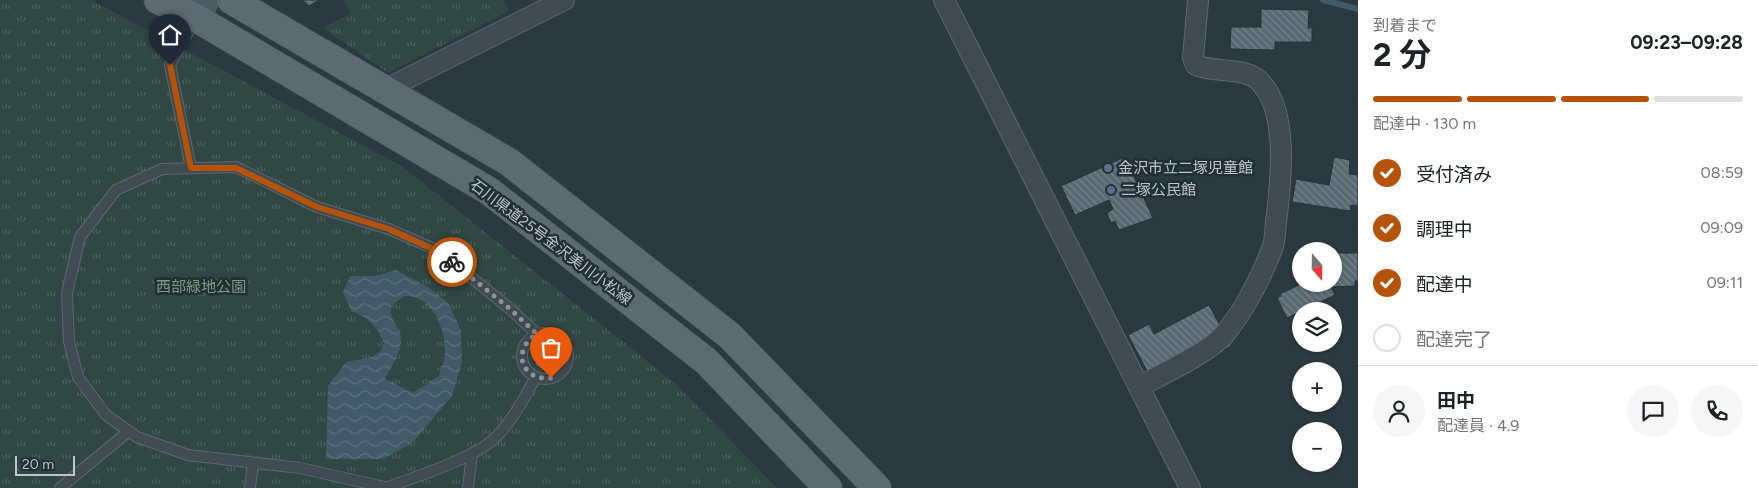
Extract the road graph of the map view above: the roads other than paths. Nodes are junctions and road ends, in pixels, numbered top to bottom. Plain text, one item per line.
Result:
1 (158, 0) edge
2 (231, 0) edge
3 (564, 0) edge
4 (944, 0) edge
5 (1198, 0) edge
6 (201, 9) edge
7 (386, 89) junction
8 (191, 168) junction
9 (537, 334) junction
10 (536, 377) junction
11 (1139, 387) junction
12 (129, 431) junction
13 (472, 453) junction
14 (253, 463) junction
15 (60, 488) edge
16 (250, 488) edge
17 (388, 488) edge
18 (468, 488) edge
19 (828, 488) edge
20 (877, 488) edge
21 (1190, 488) edge

1 - 6 main road, 石川県道25号金沢美川小松線
2 - 7 main road
3 - 7 street
4 - 11 street
5 - 11 street
6 - 8 lane
6 - 19 main road, 石川県道25号金沢美川小松線
7 - 20 main road
8 - 9 lane
8 - 12 lane
9 - 10 lane
9 - 10 lane
10 - 13 lane
11 - 21 street
12 - 14 lane
12 - 15 lane
13 - 17 lane
13 - 18 lane
14 - 16 lane
14 - 17 lane

